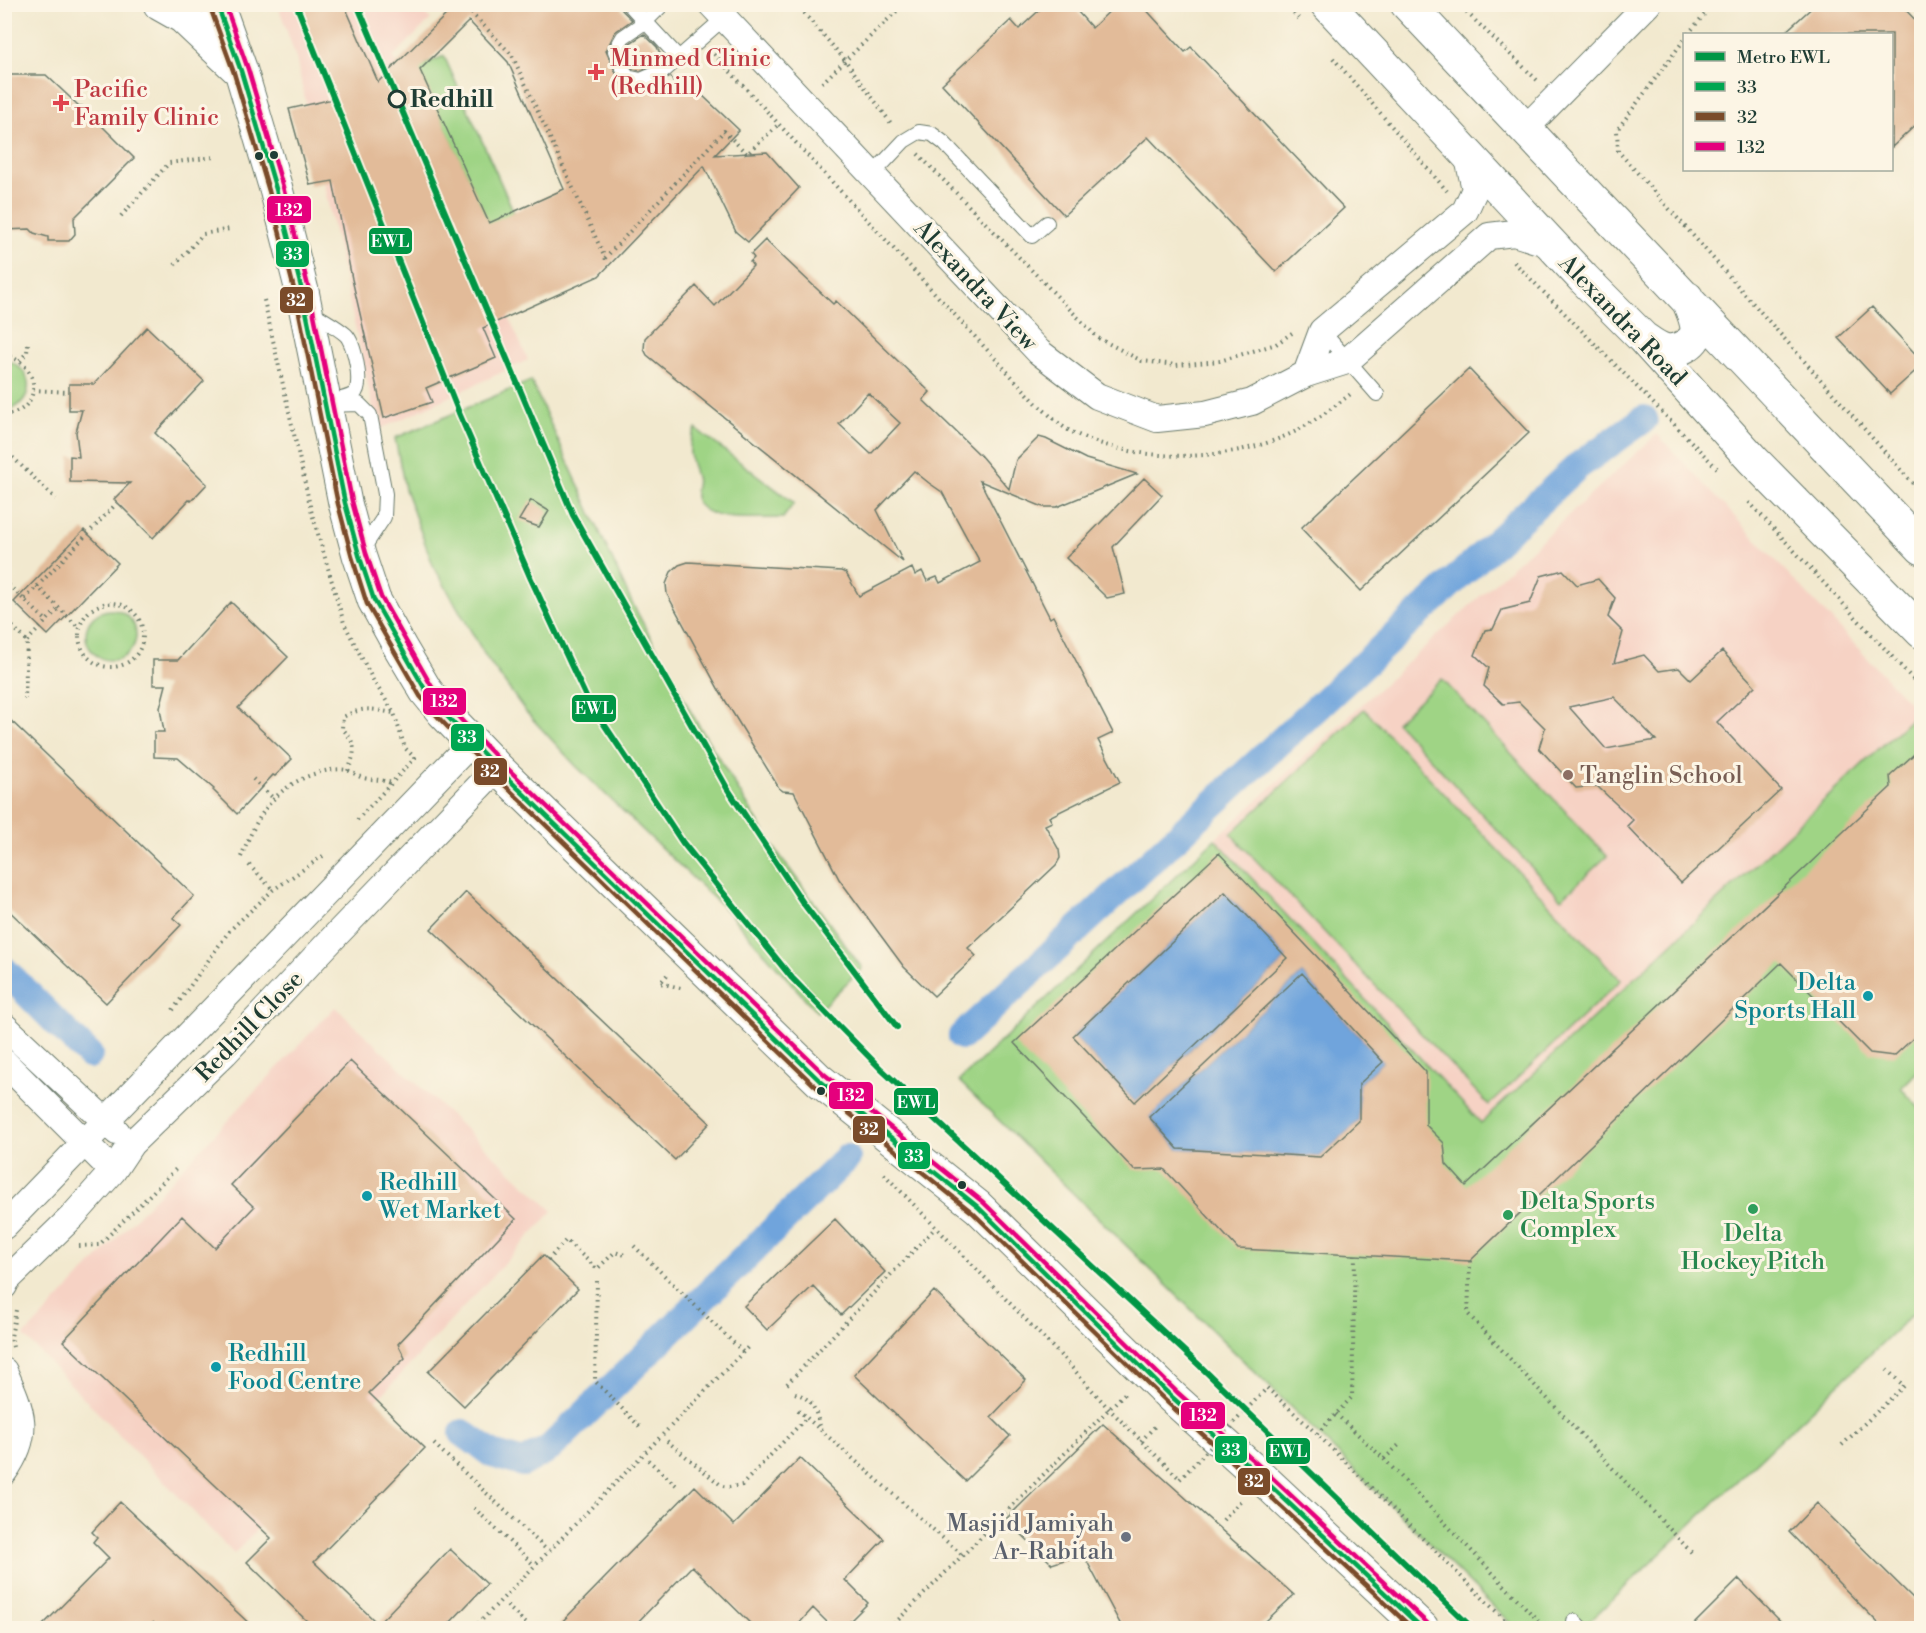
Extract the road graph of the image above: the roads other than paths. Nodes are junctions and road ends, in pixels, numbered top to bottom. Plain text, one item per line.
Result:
1 (160, 4) edge
2 (217, 4) edge
3 (629, 4) edge
4 (663, 4) edge
5 (1407, 4) edge
6 (1648, 4) edge
7 (718, 11) edge
8 (1317, 17) edge
9 (645, 22) junction
10 (679, 58) junction
11 (241, 71) junction
12 (1525, 129) junction
13 (1467, 154) junction
14 (872, 175) junction
15 (1047, 223) dead end
16 (1552, 245) junction
17 (1687, 298) junction
18 (1322, 331) junction
19 (1642, 337) junction
20 (1347, 361) junction
21 (1306, 374) junction
22 (1377, 394) dead end
23 (1922, 548) edge
24 (1922, 632) edge
25 (472, 742) junction
26 (497, 768) junction
27 (4, 1026) edge
28 (4, 1062) edge
29 (105, 1121) junction
30 (85, 1142) junction
31 (130, 1144) junction
32 (113, 1171) junction
33 (4, 1226) edge
34 (10, 1297) edge
35 (10, 1363) edge
36 (4, 1472) edge
37 (1422, 1629) edge

1 - 11 main road
2 - 11 main road
3 - 9 lane
4 - 9 lane
5 - 12 main road
6 - 12 street
7 - 10 lane
7 - 14 street, Alexandra View
8 - 13 main road, Alexandra Road
9 - 10 lane
9 - 10 lane
11 - 25 main road
12 - 17 main road
13 - 16 main road, Alexandra Road
13 - 18 street
14 - 15 lane
14 - 21 street, Alexandra View
16 - 19 main road, Alexandra Road
16 - 20 street, Alexandra View
17 - 19 main road
17 - 23 main road
18 - 20 lane
18 - 21 street
19 - 24 main road, Alexandra Road
20 - 21 street, Alexandra View
20 - 22 lane
25 - 26 main road
25 - 29 street, Redhill Close
26 - 31 street, Redhill Close
26 - 37 main road
27 - 29 street
28 - 30 street
29 - 30 street, Redhill Close
29 - 31 street
30 - 32 street
30 - 33 street, Redhill Close
31 - 32 street, Redhill Close
32 - 34 street, Redhill Close
35 - 36 street

